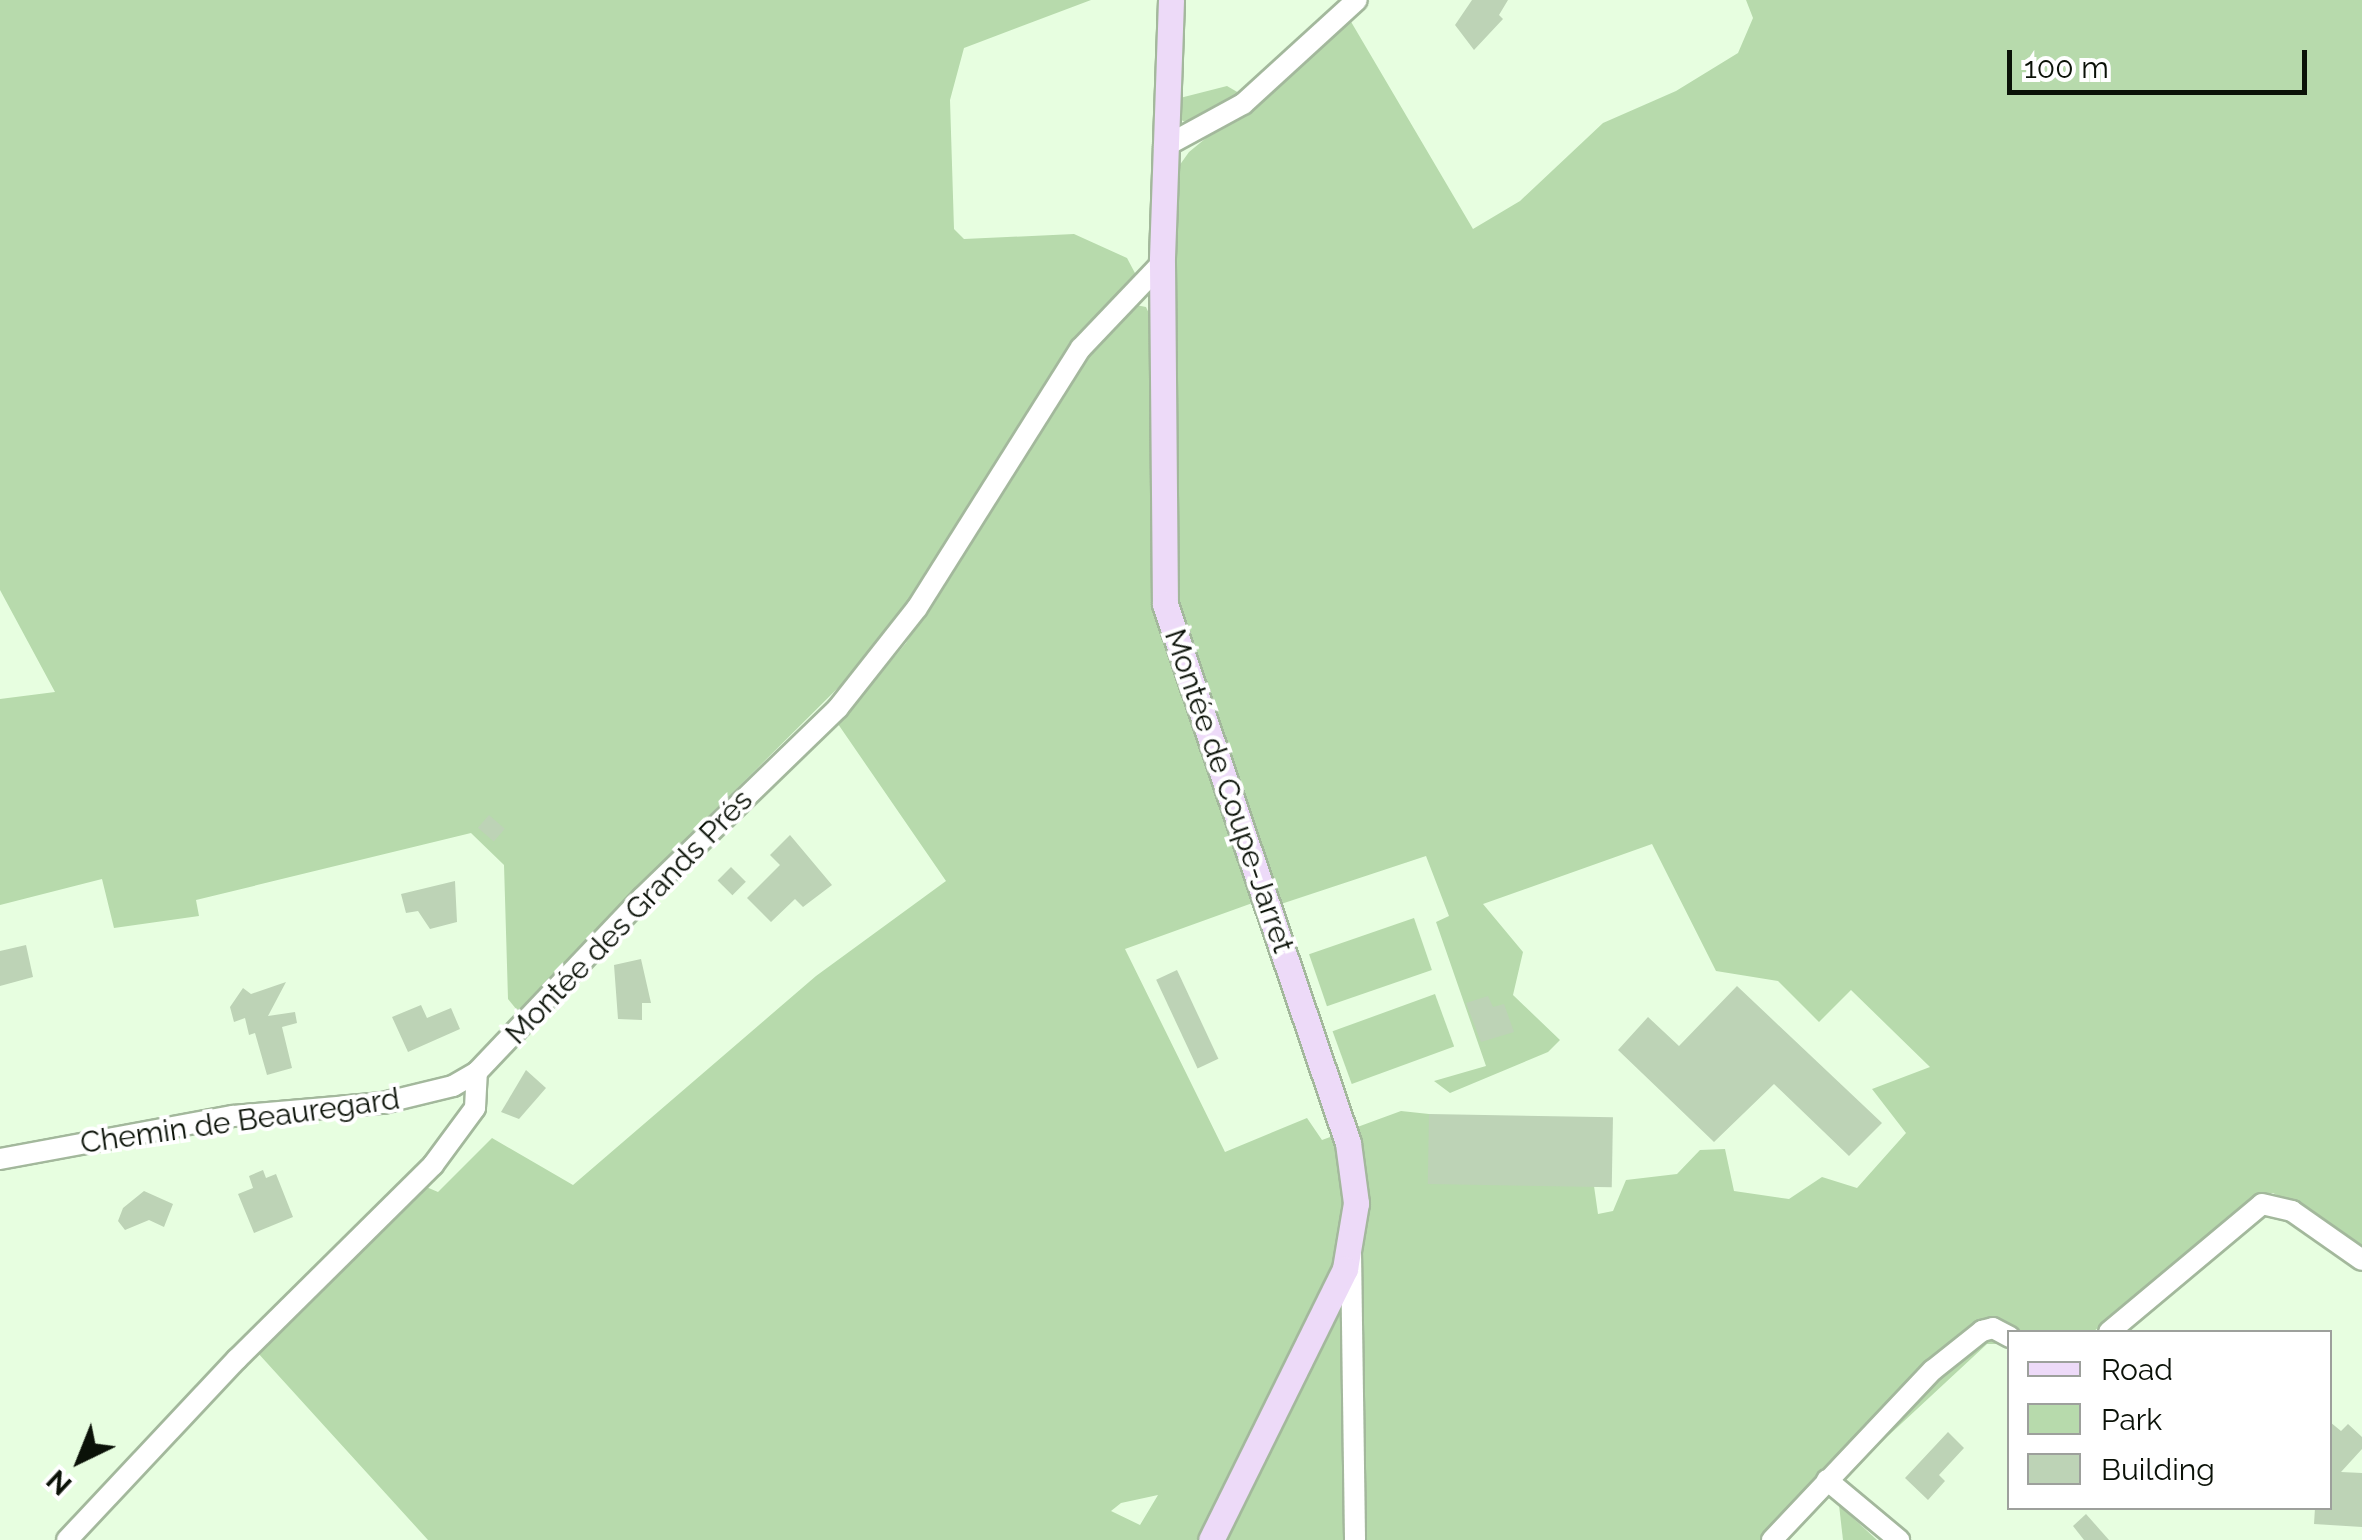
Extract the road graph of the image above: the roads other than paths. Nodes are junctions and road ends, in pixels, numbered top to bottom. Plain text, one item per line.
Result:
1 (1170, 0) edge
2 (1357, 0) edge
3 (1164, 148) junction
4 (1162, 263) junction
5 (477, 1072) junction
6 (0, 1159) edge
7 (1351, 1250) junction
8 (2362, 1260) edge
9 (2110, 1330) edge
10 (2007, 1335) edge
11 (1826, 1480) junction
12 (68, 1540) edge
13 (1211, 1540) edge
14 (1355, 1540) edge
15 (1772, 1540) edge
16 (1898, 1540) edge

1 - 3 main road, Montée de Coupe-Jarret
2 - 3 street
3 - 4 main road, Montée de Coupe-Jarret
4 - 5 street, Montée des Grands Prés
4 - 7 main road, Montée de Coupe-Jarret
5 - 6 street, Chemin de Beauregard
5 - 12 street
7 - 13 main road, Montée de Coupe-Jarret
7 - 14 street
8 - 9 street
10 - 11 street
11 - 15 street
11 - 16 street

